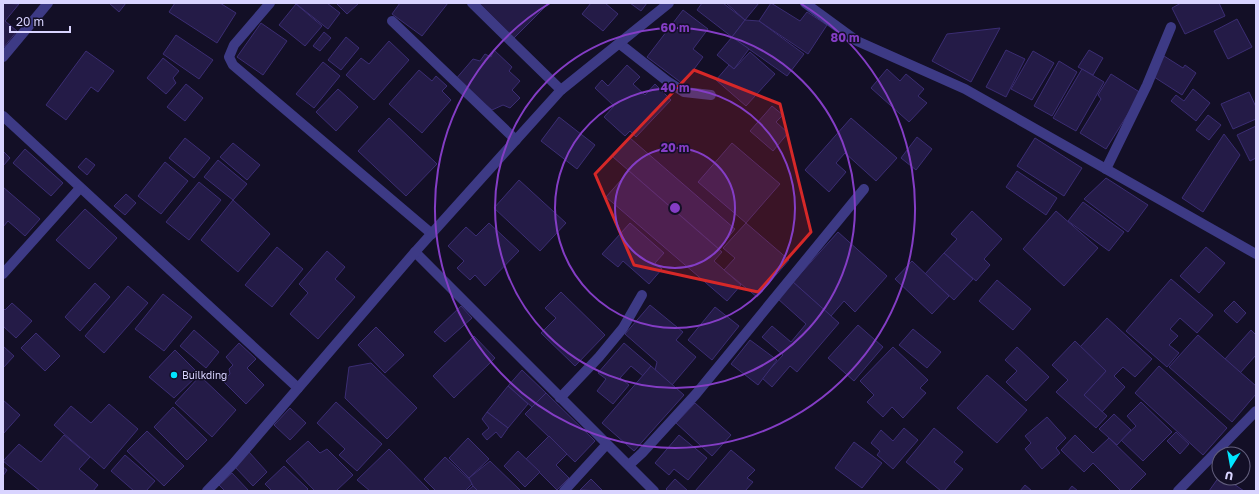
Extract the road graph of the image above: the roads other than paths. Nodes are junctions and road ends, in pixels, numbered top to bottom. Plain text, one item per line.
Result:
1 (48, 3) edge
2 (270, 3) edge
3 (472, 3) edge
4 (669, 3) edge
5 (805, 3) edge
6 (392, 21) dead end
7 (1171, 27) dead end
8 (620, 44) junction
9 (3, 57) edge
10 (562, 90) junction
11 (711, 95) dead end
12 (3, 116) edge
13 (516, 140) junction
14 (1106, 169) junction
15 (80, 188) junction
16 (864, 188) dead end
17 (432, 234) junction
18 (415, 252) junction
19 (1256, 254) edge
20 (3, 274) edge
21 (642, 295) dead end
22 (298, 388) junction
23 (560, 398) junction
24 (1256, 411) edge
25 (606, 445) junction
26 (629, 465) junction
27 (207, 491) edge
28 (564, 491) edge
29 (654, 491) edge
30 (1178, 491) edge

1 - 9 street
2 - 17 street
3 - 10 street
4 - 8 street
5 - 14 street
6 - 13 street
7 - 14 street
8 - 10 street
8 - 11 street
10 - 13 street
12 - 15 street
13 - 17 street
14 - 19 street
15 - 20 street
15 - 22 street
16 - 26 street
17 - 18 street
18 - 22 street
18 - 23 street
21 - 23 street
22 - 27 street
23 - 25 street
24 - 30 street
25 - 26 street
25 - 28 street
26 - 29 street

